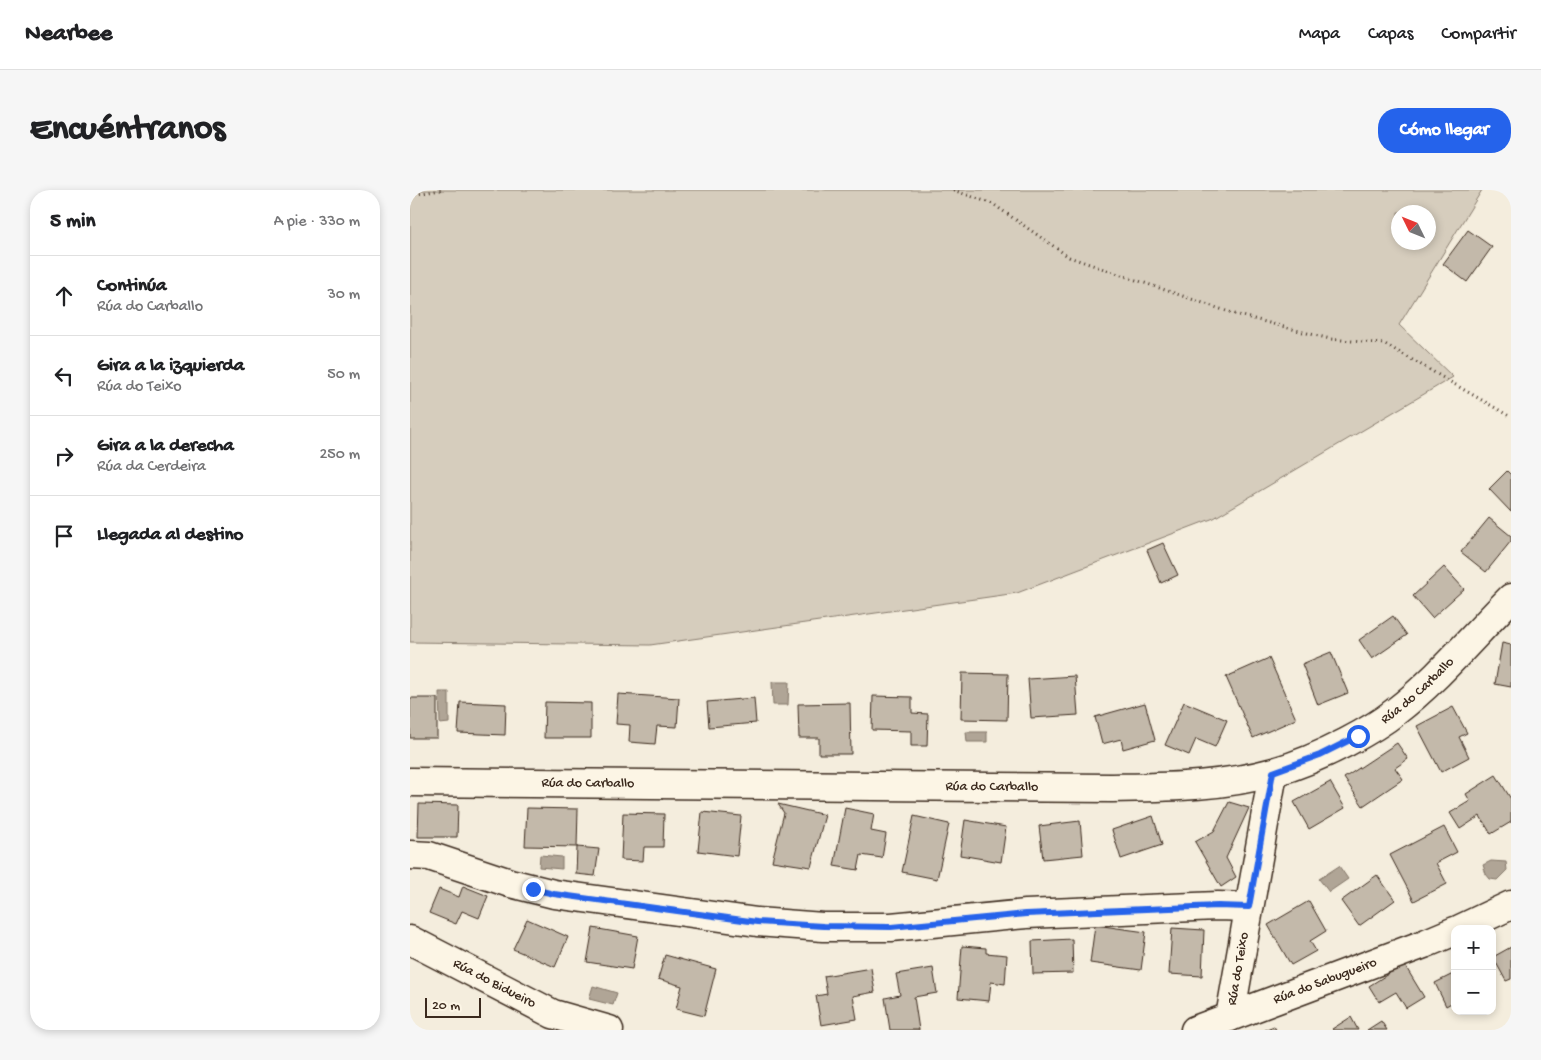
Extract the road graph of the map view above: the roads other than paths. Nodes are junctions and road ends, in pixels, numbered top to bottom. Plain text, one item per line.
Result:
1 (1511, 598) edge
2 (1273, 772) junction
3 (410, 782) edge
4 (410, 855) edge
5 (1511, 905) edge
6 (1249, 907) junction
7 (1468, 925) edge
8 (1451, 933) edge
9 (410, 940) edge
10 (1230, 1017) junction
11 (609, 1030) edge
12 (1195, 1030) edge

1 - 2 street, Rúa do Carballo
2 - 3 street, Rúa do Carballo
2 - 6 street, Rúa do Teixo
4 - 6 street
5 - 7 street
6 - 10 street, Rúa do Teixo
8 - 10 street, Rúa do Sabugueiro
9 - 11 street, Rúa do Bidueiro
10 - 12 street, Rúa do Sabugueiro

